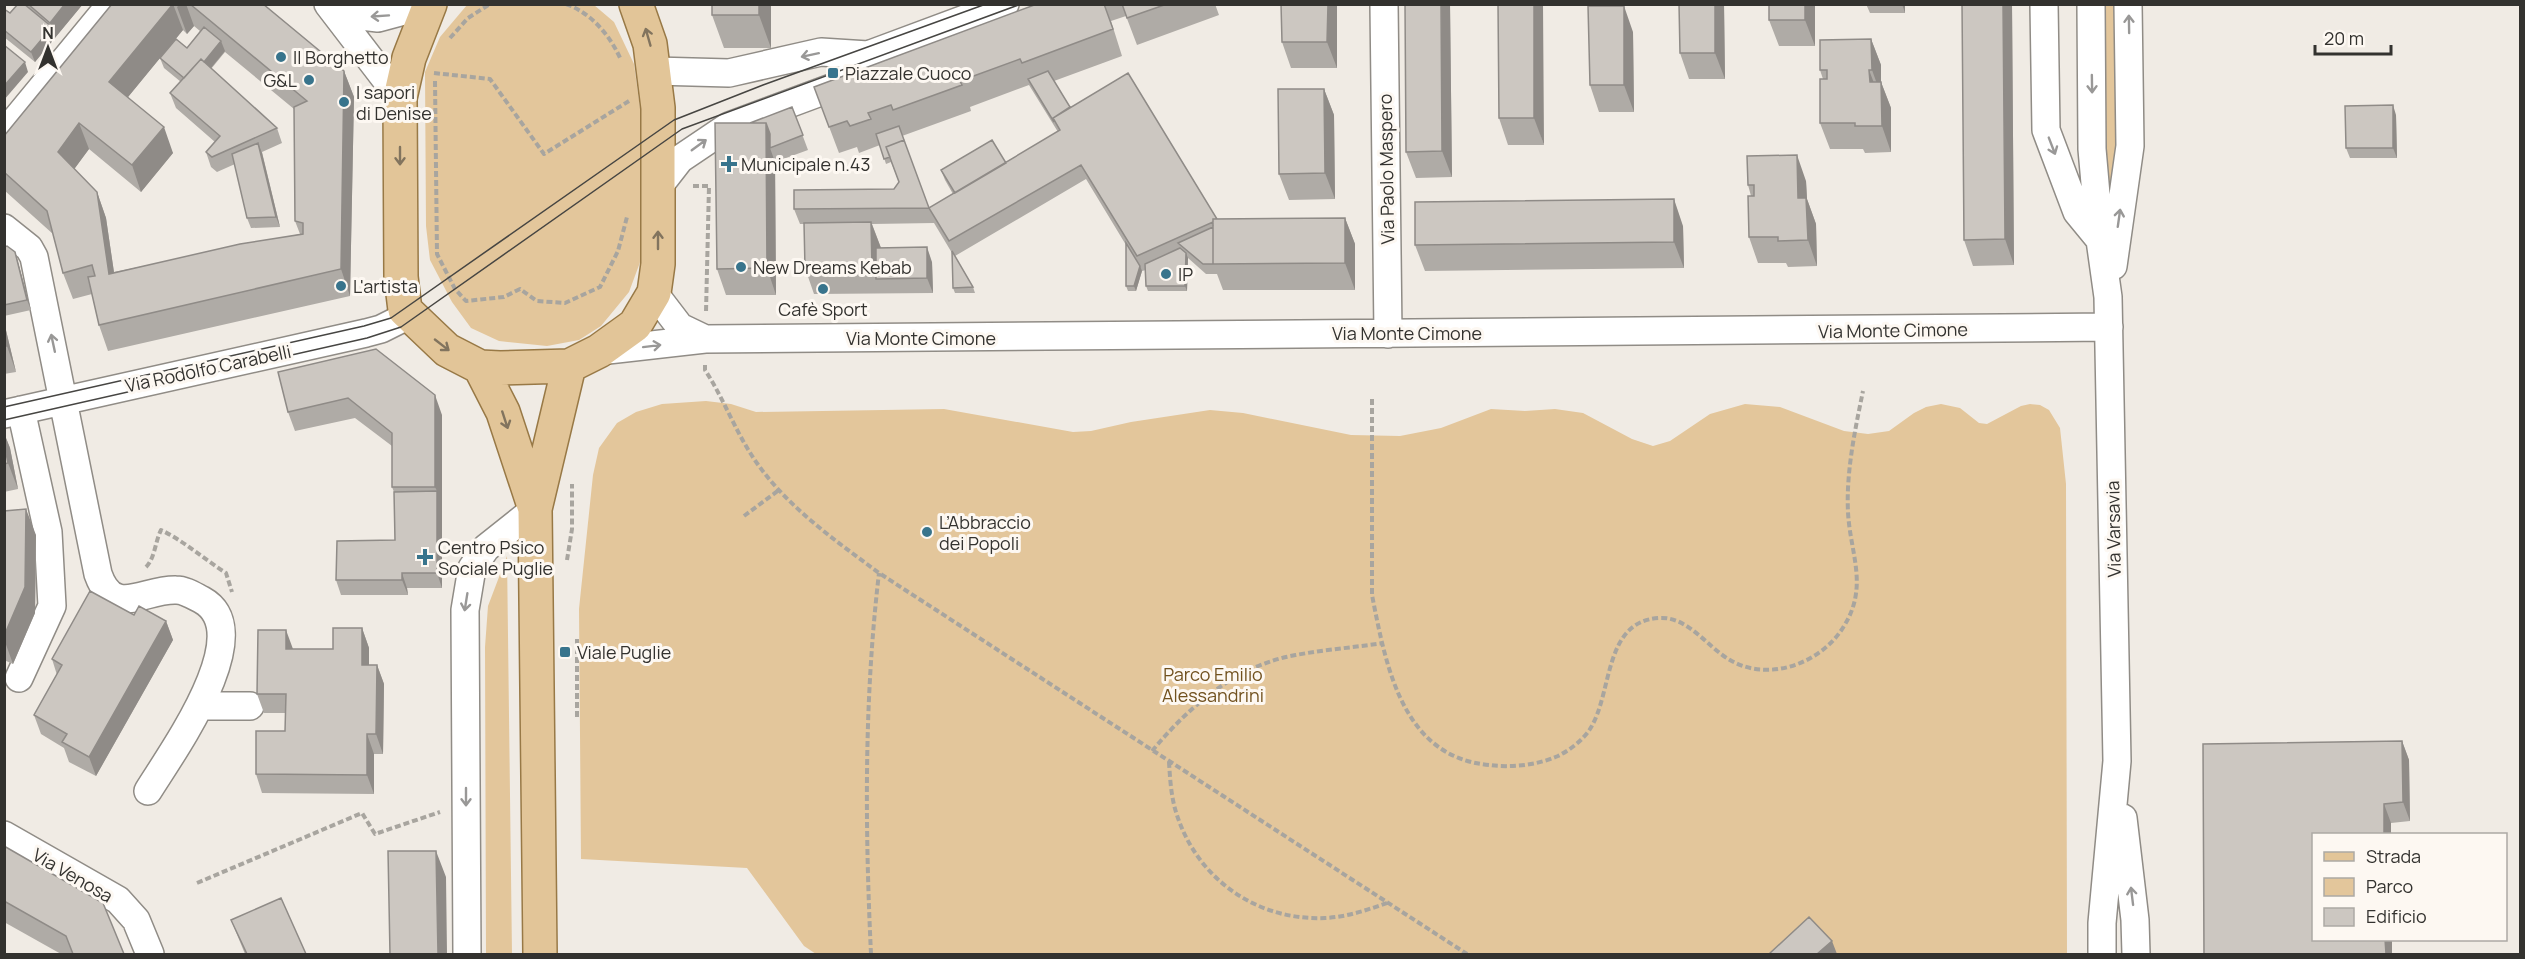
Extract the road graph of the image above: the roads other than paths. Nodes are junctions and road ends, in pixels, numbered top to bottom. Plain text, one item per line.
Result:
1 (111, 4) edge
2 (329, 4) edge
3 (430, 4) edge
4 (636, 4) edge
5 (1005, 4) edge
6 (1384, 4) edge
7 (2044, 4) edge
8 (2091, 4) edge
9 (2128, 4) edge
10 (868, 55) junction
11 (640, 69) junction
12 (400, 98) junction
13 (4, 134) edge
14 (658, 186) junction
15 (4, 228) edge
16 (2100, 240) junction
17 (654, 293) junction
18 (2109, 297) junction
19 (409, 315) junction
20 (2109, 327) junction
21 (1388, 334) junction
22 (705, 340) junction
23 (598, 351) junction
24 (569, 366) junction
25 (480, 367) junction
26 (65, 400) junction
27 (13, 412) edge
28 (535, 509) junction
29 (19, 678) dead end
30 (200, 706) junction
31 (250, 706) dead end
32 (2116, 761) junction
33 (148, 791) dead end
34 (4, 835) edge
35 (150, 954) edge
36 (467, 954) edge
37 (540, 954) edge
38 (2102, 954) edge
39 (2136, 954) edge

1 - 13 street
3 -> 2 street
2 - 12 street
3 - 12 main road
11 -> 4 main road
5 - 10 street
6 - 21 street, Via Paolo Maspero
7 -> 16 street
8 -> 16 street, Via Varsavia
18 -> 9 street, Via Varsavia
10 -> 11 street
14 -> 10 street
11 - 14 main road
12 -> 19 main road
17 -> 14 main road
26 -> 15 street
16 - 18 street, Via Varsavia
17 - 22 street, Via Monte Cimone
17 - 23 main road
18 - 20 street, Via Varsavia
19 -> 25 main road
19 - 26 street, Via Rodolfo Carabelli
20 - 21 street, Via Monte Cimone
20 - 32 street, Via Varsavia
21 - 22 street, Via Monte Cimone
23 -> 22 street, Via Monte Cimone
23 - 24 main road
24 - 25 main road
24 - 28 main road
25 -> 28 main road
26 - 27 street, Via Rodolfo Carabelli
26 - 30 street
27 - 29 street
28 -> 36 street
28 - 37 main road
30 - 31 street
30 - 33 street
32 - 38 street, Via Varsavia
39 -> 32 street, Via Varsavia
34 - 35 street, Via Venosa

